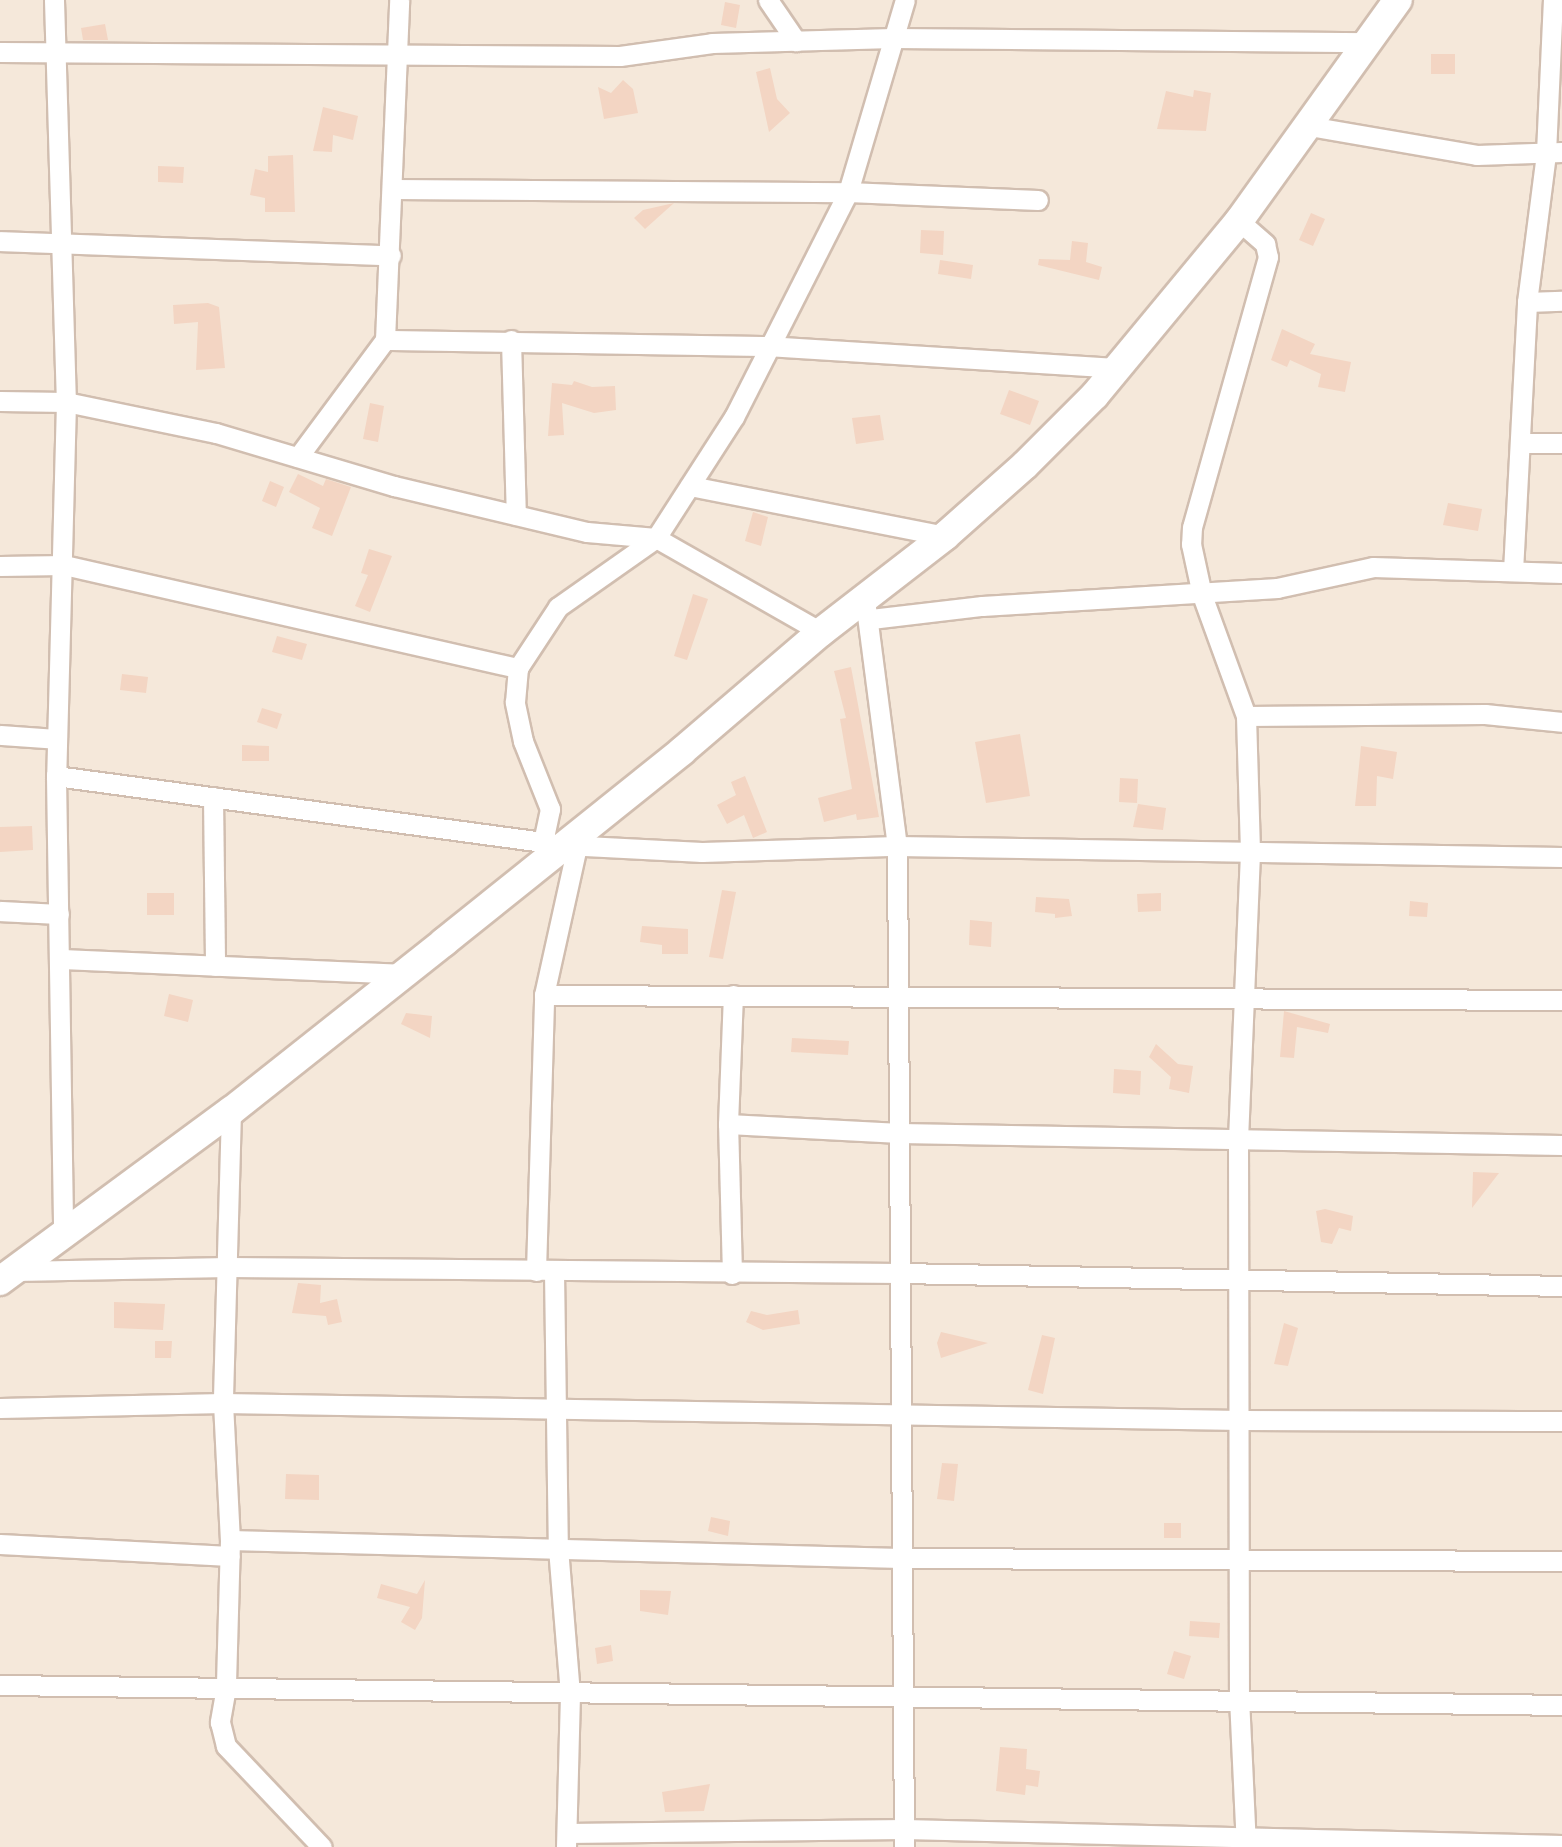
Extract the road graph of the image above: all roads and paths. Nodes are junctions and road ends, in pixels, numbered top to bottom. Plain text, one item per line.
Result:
1 (54, 0) edge
2 (399, 0) edge
3 (768, 0) edge
4 (905, 0) edge
5 (1398, 0) edge
6 (1553, 0) edge
7 (893, 38) junction
8 (796, 41) junction
9 (1370, 42) junction
10 (55, 49) junction
11 (0, 52) edge
12 (399, 53) junction
13 (1309, 126) junction
14 (1554, 153) edge
15 (394, 189) junction
16 (848, 192) junction
17 (1038, 200) dead end
18 (1240, 221) junction
19 (0, 241) edge
20 (61, 241) junction
21 (391, 255) junction
22 (1562, 301) edge
23 (1527, 302) junction
24 (385, 340) junction
25 (511, 341) junction
26 (768, 346) junction
27 (1118, 368) junction
28 (0, 401) edge
29 (66, 402) junction
30 (1520, 443) junction
31 (1562, 443) edge
32 (298, 457) junction
33 (690, 486) junction
34 (516, 515) junction
35 (945, 536) junction
36 (656, 538) junction
37 (64, 565) junction
38 (0, 566) edge
39 (1513, 571) junction
40 (1562, 573) edge
41 (1202, 595) junction
42 (868, 610) junction
43 (821, 632) junction
44 (518, 668) junction
45 (1246, 716) junction
46 (1562, 722) edge
47 (0, 735) edge
48 (57, 739) junction
49 (56, 776) junction
50 (213, 797) junction
51 (562, 844) junction
52 (897, 846) junction
53 (1250, 853) junction
54 (1562, 857) edge
55 (0, 911) edge
56 (59, 914) junction
57 (60, 959) junction
58 (215, 966) junction
59 (402, 974) junction
60 (899, 994) junction
61 (544, 995) junction
62 (733, 995) junction
63 (1244, 999) junction
64 (1562, 1000) edge
65 (231, 1111) junction
66 (728, 1124) junction
67 (900, 1133) junction
68 (1238, 1137) junction
69 (1562, 1144) edge
70 (63, 1236) junction
71 (228, 1268) junction
72 (545, 1271) junction
73 (900, 1273) junction
74 (732, 1274) junction
75 (8, 1276) edge
76 (1240, 1279) junction
77 (1562, 1286) edge
78 (223, 1403) junction
79 (0, 1408) edge
80 (559, 1408) junction
81 (901, 1412) junction
82 (1241, 1420) junction
83 (1562, 1420) edge
84 (0, 1544) edge
85 (230, 1548) junction
86 (558, 1548) junction
87 (901, 1558) junction
88 (1240, 1560) junction
89 (1562, 1561) edge
90 (0, 1685) edge
91 (226, 1687) junction
92 (570, 1694) junction
93 (902, 1694) junction
94 (1239, 1698) junction
95 (1562, 1705) edge
96 (904, 1838) edge
97 (566, 1840) edge
98 (1247, 1842) edge
99 (1562, 1845) edge
100 (321, 1847) edge

1 - 10 street
2 - 12 street
3 - 8 street
4 - 7 street
5 - 9 main road
6 - 14 street
7 - 8 street
7 - 9 street
7 - 16 street
8 - 12 street
9 - 13 main road
10 - 11 street
10 - 12 street
10 - 20 street
12 - 15 street
13 - 14 street
13 - 18 main road
14 - 23 street
15 - 16 street
15 - 21 street
16 - 17 street
16 - 26 street
18 - 27 main road
18 - 41 street
19 - 20 street
20 - 21 street
20 - 29 street
21 - 24 street
22 - 23 street
23 - 30 street
24 - 25 street
24 - 32 street
25 - 26 street
25 - 34 street
26 - 27 street
26 - 33 street
27 - 35 main road
28 - 29 street
29 - 32 street
29 - 37 street
30 - 31 street
30 - 39 street
32 - 34 street
33 - 35 street
33 - 36 street
34 - 36 street
35 - 42 main road
36 - 43 street
36 - 44 street
37 - 38 street
37 - 44 street
37 - 48 street
39 - 40 street
39 - 41 street
41 - 42 street
41 - 45 street
42 - 43 main road
42 - 52 street
43 - 51 main road
44 - 51 street
45 - 46 street
45 - 53 street
47 - 48 street
48 - 49 street
49 - 50 street
49 - 56 street
50 - 51 street
50 - 58 street
51 - 52 street
51 - 59 main road
51 - 61 street
52 - 53 street
52 - 60 street
53 - 54 street
53 - 63 street
55 - 56 street
56 - 57 street
57 - 58 street
57 - 70 street
58 - 59 street
59 - 65 main road
60 - 62 street
60 - 63 street
60 - 67 street
61 - 62 street
61 - 72 street
62 - 66 street
63 - 64 street
63 - 68 street
65 - 70 main road
65 - 71 street
66 - 67 street
66 - 74 street
67 - 68 street
67 - 73 street
68 - 69 street
68 - 76 street
70 - 75 main road
71 - 72 street
71 - 75 street
71 - 78 street
72 - 74 street
72 - 80 street
73 - 74 street
73 - 76 street
73 - 81 street
76 - 77 street
76 - 82 street
78 - 79 street
78 - 80 street
78 - 85 street
80 - 81 street
80 - 86 street
81 - 82 street
81 - 87 street
82 - 83 street
82 - 88 street
84 - 85 street
85 - 86 street
85 - 91 street
86 - 87 street
86 - 92 street
87 - 88 street
87 - 93 street
88 - 89 street
88 - 94 street
90 - 91 street
91 - 92 street
91 - 100 street
92 - 93 street
92 - 97 street
93 - 94 street
93 - 96 street
94 - 95 street
94 - 98 street
96 - 97 street
96 - 98 street
98 - 99 street

